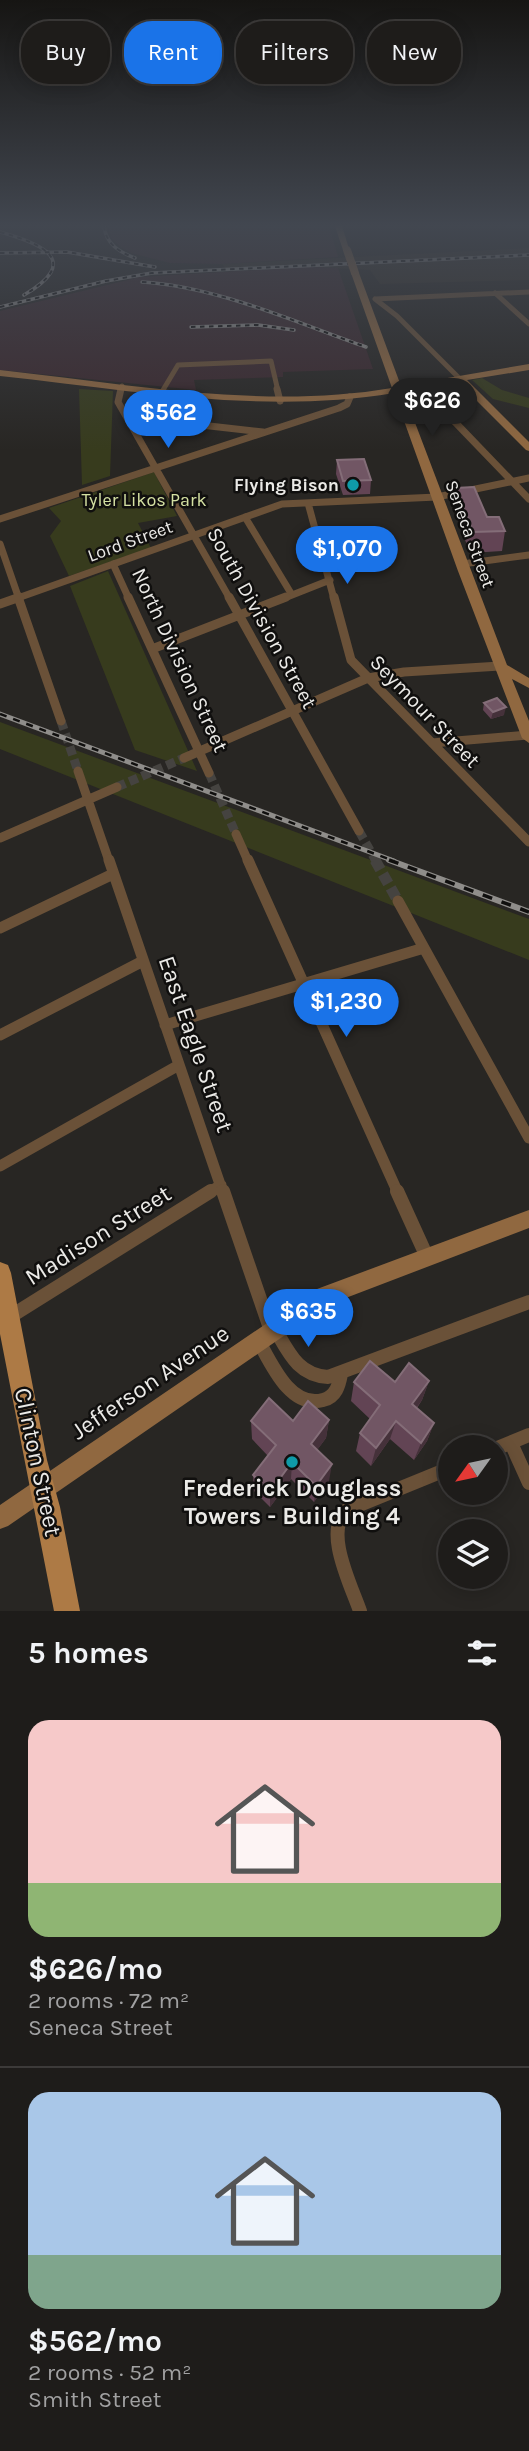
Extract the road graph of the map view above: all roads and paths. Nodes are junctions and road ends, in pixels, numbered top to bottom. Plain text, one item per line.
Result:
1 (365, 301) edge
2 (378, 301) edge
3 (504, 301) edge
4 (529, 324) edge
5 (529, 367) edge
6 (0, 373) edge
7 (460, 379) junction
8 (122, 386) junction
9 (163, 390) junction
10 (398, 390) junction
11 (350, 397) junction
12 (281, 401) junction
13 (130, 417) junction
14 (453, 420) dead end
15 (267, 432) junction
16 (529, 448) edge
17 (158, 468) junction
18 (529, 478) edge
19 (513, 481) junction
20 (437, 497) junction
21 (529, 499) edge
22 (308, 503) junction
23 (245, 517) junction
24 (0, 519) edge
25 (194, 535) junction
26 (0, 544) edge
27 (529, 555) edge
28 (113, 564) junction
29 (461, 564) junction
30 (330, 580) junction
31 (292, 594) junction
32 (19, 598) junction
33 (0, 604) edge
34 (239, 615) junction
35 (152, 649) junction
36 (500, 666) junction
37 (368, 678) junction
38 (529, 684) edge
39 (292, 711) junction
40 (61, 721) tunnel mouth
41 (529, 736) edge
42 (432, 743) junction
43 (200, 752) junction
44 (184, 758) tunnel mouth
45 (78, 771) tunnel mouth
46 (209, 773) tunnel mouth
47 (117, 787) tunnel mouth
48 (88, 800) junction
49 (359, 831) tunnel mouth
50 (236, 834) tunnel mouth
51 (0, 838) edge
52 (529, 842) edge
53 (113, 874) junction
54 (398, 901) tunnel mouth
55 (0, 928) edge
56 (424, 948) junction
57 (143, 961) junction
58 (303, 983) junction
59 (165, 1025) junction
60 (0, 1035) edge
61 (179, 1065) junction
62 (529, 1138) edge
63 (0, 1166) edge
64 (220, 1185) junction
65 (529, 1219) edge
66 (427, 1257) junction
67 (0, 1273) edge
68 (529, 1302) edge
69 (4, 1320) edge
70 (268, 1333) junction
71 (341, 1374) junction
72 (529, 1435) edge
73 (512, 1443) junction
74 (508, 1445) edge
75 (438, 1473) edge
76 (529, 1483) edge
77 (43, 1488) junction
78 (0, 1518) edge
79 (67, 1611) edge
80 (360, 1611) edge

1 - 10 street, Seneca Street, bridge
2 - 7 street
3 - 4 street
5 - 7 street
6 - 8 street
7 - 10 street
7 - 16 street
8 - 9 street
8 - 13 street, South Division Street
9 - 12 street
9 - 12 street
10 - 11 street
10 - 20 street, Seneca Street
11 - 12 street
11 - 15 street
13 - 15 street
13 - 17 street, South Division Street
14 - 19 street
15 - 17 street
17 - 24 street
17 - 25 street, South Division Street
18 - 19 street, Lord Street
19 - 20 street, Lord Street
19 - 21 street
20 - 22 street, Lord Street
20 - 29 street, Seneca Street
22 - 23 street, Lord Street
22 - 30 street, Seymour Street
23 - 25 street, Lord Street
23 - 31 street
25 - 28 street, Lord Street
25 - 34 street, South Division Street
26 - 32 street
27 - 29 street
28 - 32 street, Lord Street
28 - 35 street, North Division Street
29 - 36 street, Seneca Street
30 - 31 street
30 - 37 street, Seymour Street
31 - 34 street
32 - 33 street, Lord Street
32 - 40 street
34 - 35 street
34 - 39 street, South Division Street
35 - 43 street, North Division Street
36 - 37 street
36 - 38 street
36 - 41 street, Seneca Street
37 - 39 street
37 - 42 street, Seymour Street
39 - 43 street
39 - 49 street, South Division Street
41 - 42 street
42 - 52 street, Seymour Street
43 - 44 street
43 - 46 street, North Division Street
45 - 48 street, East Eagle Street
47 - 48 street
48 - 51 street
48 - 53 street, East Eagle Street
50 - 58 street
53 - 55 street
53 - 57 street, East Eagle Street
54 - 56 street
56 - 58 street
56 - 62 street
57 - 59 street, East Eagle Street
57 - 60 street
58 - 59 street
58 - 66 street
59 - 61 street, East Eagle Street
61 - 63 street
61 - 64 street, East Eagle Street
64 - 69 street, Madison Street
64 - 70 street, East Eagle Street
65 - 66 street, Jefferson Avenue
66 - 70 street, Jefferson Avenue
67 - 69 main road, Clinton Street
68 - 71 street, East Eagle Street
69 - 77 main road, Clinton Street
70 - 71 street, East Eagle Street
70 - 71 street, East Eagle Street
70 - 77 street, Jefferson Avenue
72 - 73 street
73 - 74 street
73 - 76 street
75 - 80 street
77 - 78 street, Jefferson Avenue
77 - 79 main road, Clinton Street

